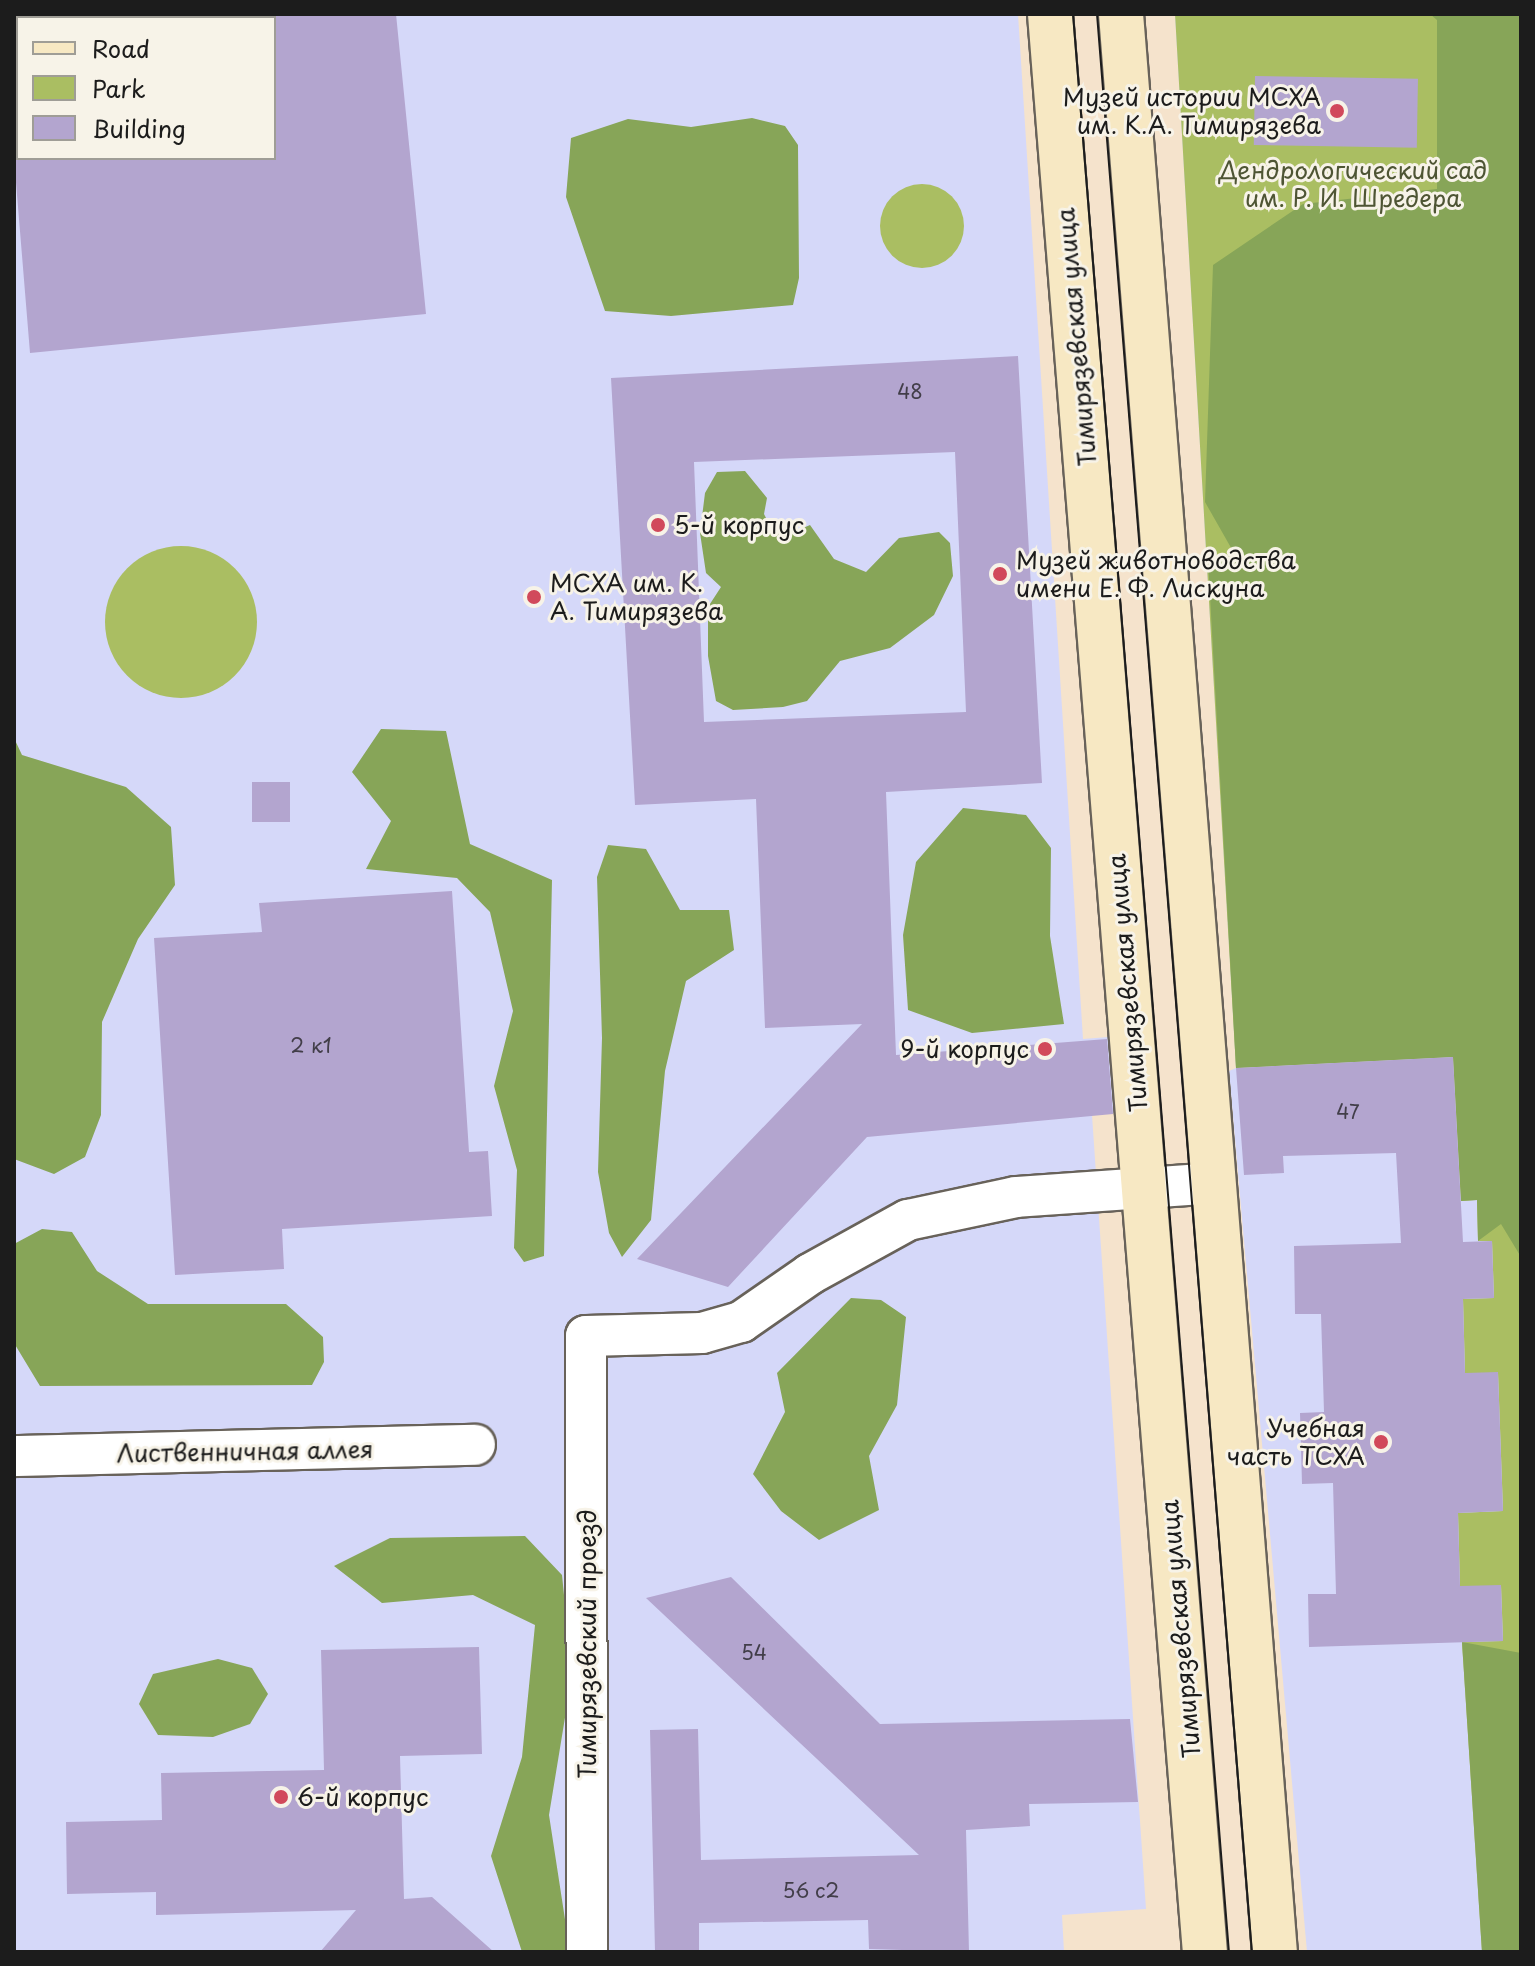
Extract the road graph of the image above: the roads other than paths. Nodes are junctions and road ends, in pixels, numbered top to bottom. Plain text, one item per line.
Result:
1 (1050, 14) edge
2 (1121, 14) edge
3 (1215, 1183) junction
4 (1144, 1188) junction
5 (475, 1445) dead end
6 (14, 1456) edge
7 (587, 1952) edge
8 (1205, 1952) edge
9 (1275, 1952) edge

1 - 4 main road, Тимирязевская улица
2 - 3 main road
3 - 4 street
3 - 9 main road
4 - 7 street, Тимирязевский проезд
4 - 8 main road, Тимирязевская улица
5 - 6 street, Лиственничная аллея

